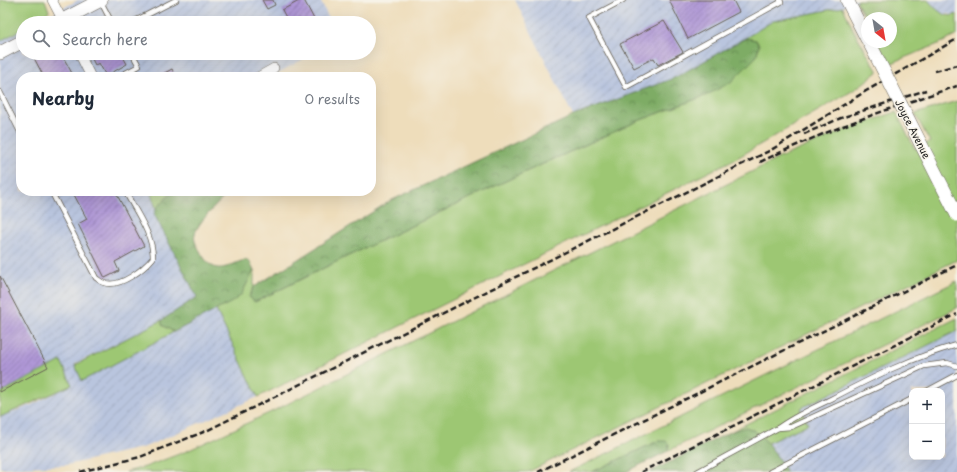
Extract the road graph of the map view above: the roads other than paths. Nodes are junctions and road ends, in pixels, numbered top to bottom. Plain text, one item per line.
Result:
1 (52, 0) edge
2 (101, 0) edge
3 (176, 0) edge
4 (623, 0) edge
5 (780, 0) edge
6 (847, 0) edge
7 (59, 16) edge
8 (72, 16) edge
9 (109, 16) edge
10 (145, 16) edge
11 (861, 26) edge
12 (16, 45) edge
13 (872, 48) edge
14 (0, 53) edge
15 (82, 60) edge
16 (135, 60) edge
17 (274, 68) dead end
18 (88, 72) edge
19 (127, 72) edge
20 (267, 72) edge
21 (0, 92) edge
22 (2, 102) edge
23 (16, 126) edge
24 (54, 196) edge
25 (128, 196) edge
26 (957, 215) edge
27 (957, 345) edge
28 (957, 366) edge
29 (957, 376) edge
30 (933, 388) edge
31 (909, 401) edge
32 (778, 428) junction
33 (696, 472) edge
34 (770, 472) edge

1 - 7 street
2 - 8 street
2 - 9 lane
3 - 10 lane
4 - 5 lane
6 - 11 street
12 - 14 street
13 - 26 street, Joyce Avenue, bridge
15 - 18 street
16 - 19 lane
17 - 20 street
21 - 22 lane
22 - 23 lane
24 - 25 lane
27 - 32 lane
28 - 32 lane
29 - 30 lane
31 - 34 lane
32 - 33 lane

